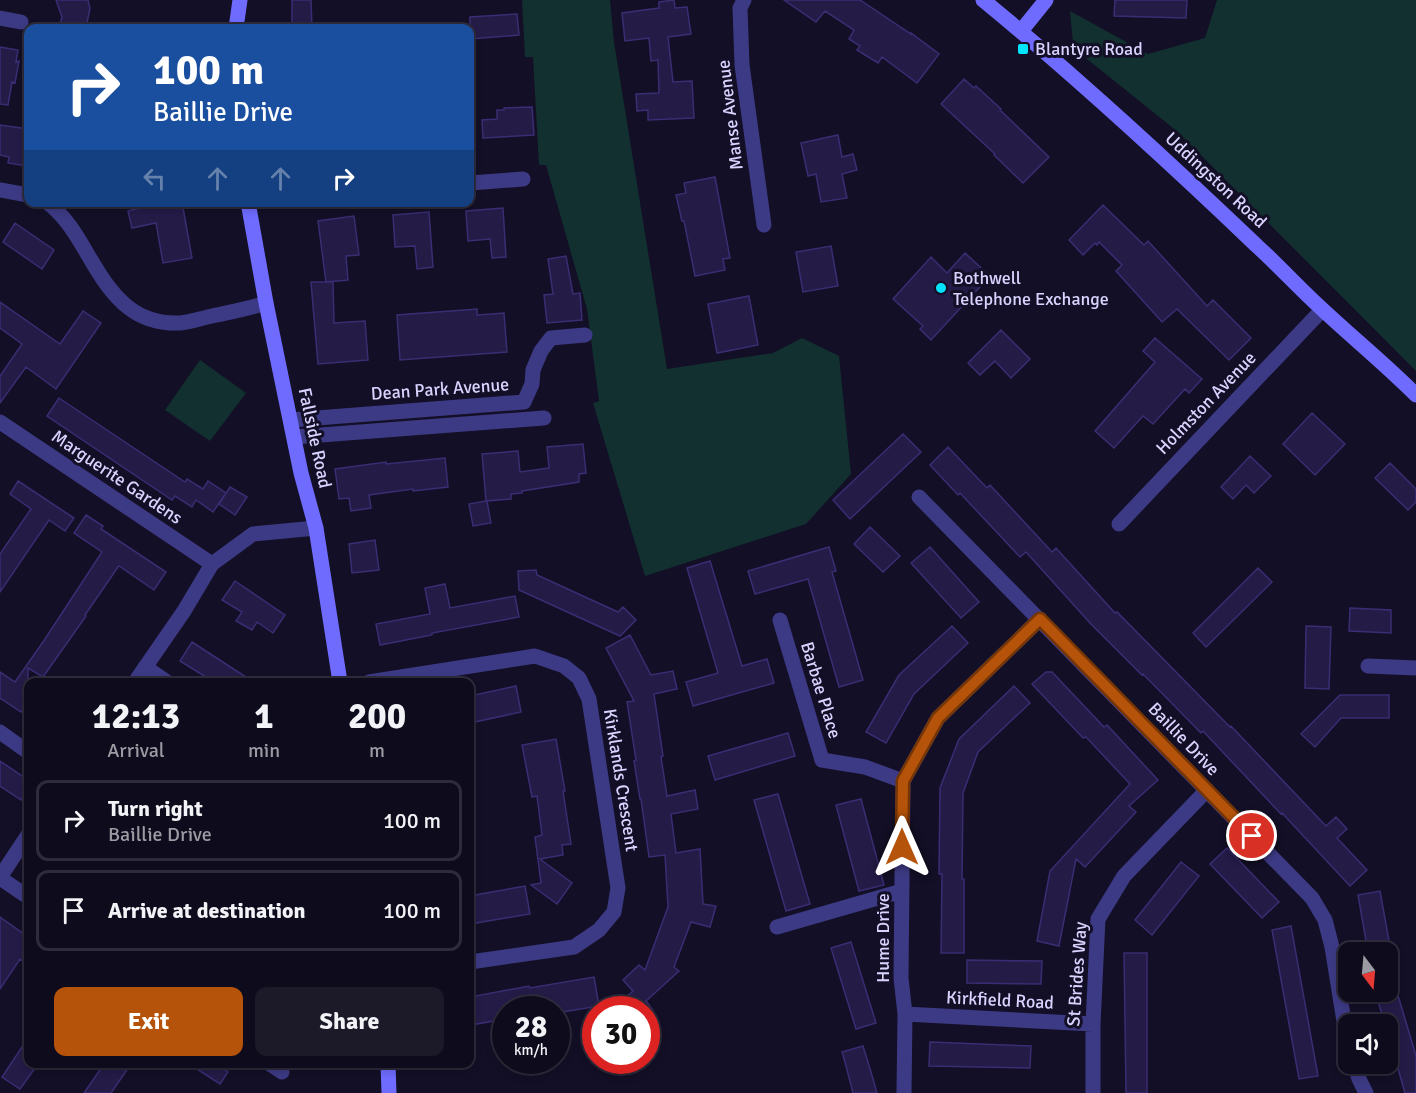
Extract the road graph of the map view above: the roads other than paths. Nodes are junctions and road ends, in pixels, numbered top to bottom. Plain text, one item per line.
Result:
1 (240, 0) edge
2 (744, 0) edge
3 (983, 0) edge
4 (1046, 0) edge
5 (0, 18) edge
6 (21, 22) dead end
7 (237, 24) edge
8 (1021, 31) junction
9 (523, 179) dead end
10 (474, 183) edge
11 (0, 190) edge
12 (24, 194) edge
13 (52, 207) edge
14 (249, 207) edge
15 (764, 225) dead end
16 (266, 303) junction
17 (1322, 310) junction
18 (585, 335) dead end
19 (1416, 395) edge
20 (544, 418) dead end
21 (291, 420) junction
22 (0, 422) edge
23 (295, 437) junction
24 (919, 497) dead end
25 (1119, 524) dead end
26 (316, 528) junction
27 (212, 564) junction
28 (1040, 619) junction
29 (780, 620) dead end
30 (1368, 666) dead end
31 (145, 668) junction
32 (1416, 668) edge
33 (138, 678) edge
34 (161, 678) edge
35 (339, 678) edge
36 (395, 678) edge
37 (0, 732) edge
38 (24, 749) edge
39 (903, 781) junction
40 (1207, 790) junction
41 (24, 841) edge
42 (0, 877) edge
43 (902, 891) junction
44 (24, 894) edge
45 (777, 927) dead end
46 (474, 961) edge
47 (905, 1014) junction
48 (1343, 1014) edge
49 (1093, 1024) junction
50 (388, 1068) edge
51 (1357, 1074) edge
52 (389, 1093) edge
53 (904, 1093) edge
54 (1093, 1093) edge
55 (1366, 1093) edge

1 - 7 street
2 - 15 street, Manse Avenue
3 - 8 street, Uddingston Road
4 - 8 street
5 - 6 street
8 - 17 street, Uddingston Road
9 - 10 street
11 - 12 street
13 - 16 street
14 - 16 street, Fallside Road
16 - 21 street, Fallside Road
17 - 19 street, Uddingston Road
17 - 25 street, Holmston Avenue
18 - 21 street, Dean Park Avenue
20 - 23 street
21 - 23 street, Fallside Road
22 - 27 street, Marguerite Gardens
23 - 26 street, Fallside Road
24 - 28 street, Baillie Drive
26 - 27 street
26 - 35 street, Fallside Road
27 - 31 street
28 - 39 street, Hume Drive
28 - 40 street, Baillie Drive
29 - 39 street, Barbae Place
30 - 32 street
31 - 33 street
31 - 34 street
36 - 46 street, Kirklands Crescent
37 - 38 street
39 - 43 street, Hume Drive
40 - 48 street, Baillie Drive
40 - 49 street, St Brides Way
41 - 42 street
42 - 44 street
43 - 45 street
43 - 47 street, Hume Drive
47 - 49 street, Kirkfield Road
47 - 53 street, Hume Drive
49 - 54 street, St Brides Way
50 - 52 street
51 - 55 street

